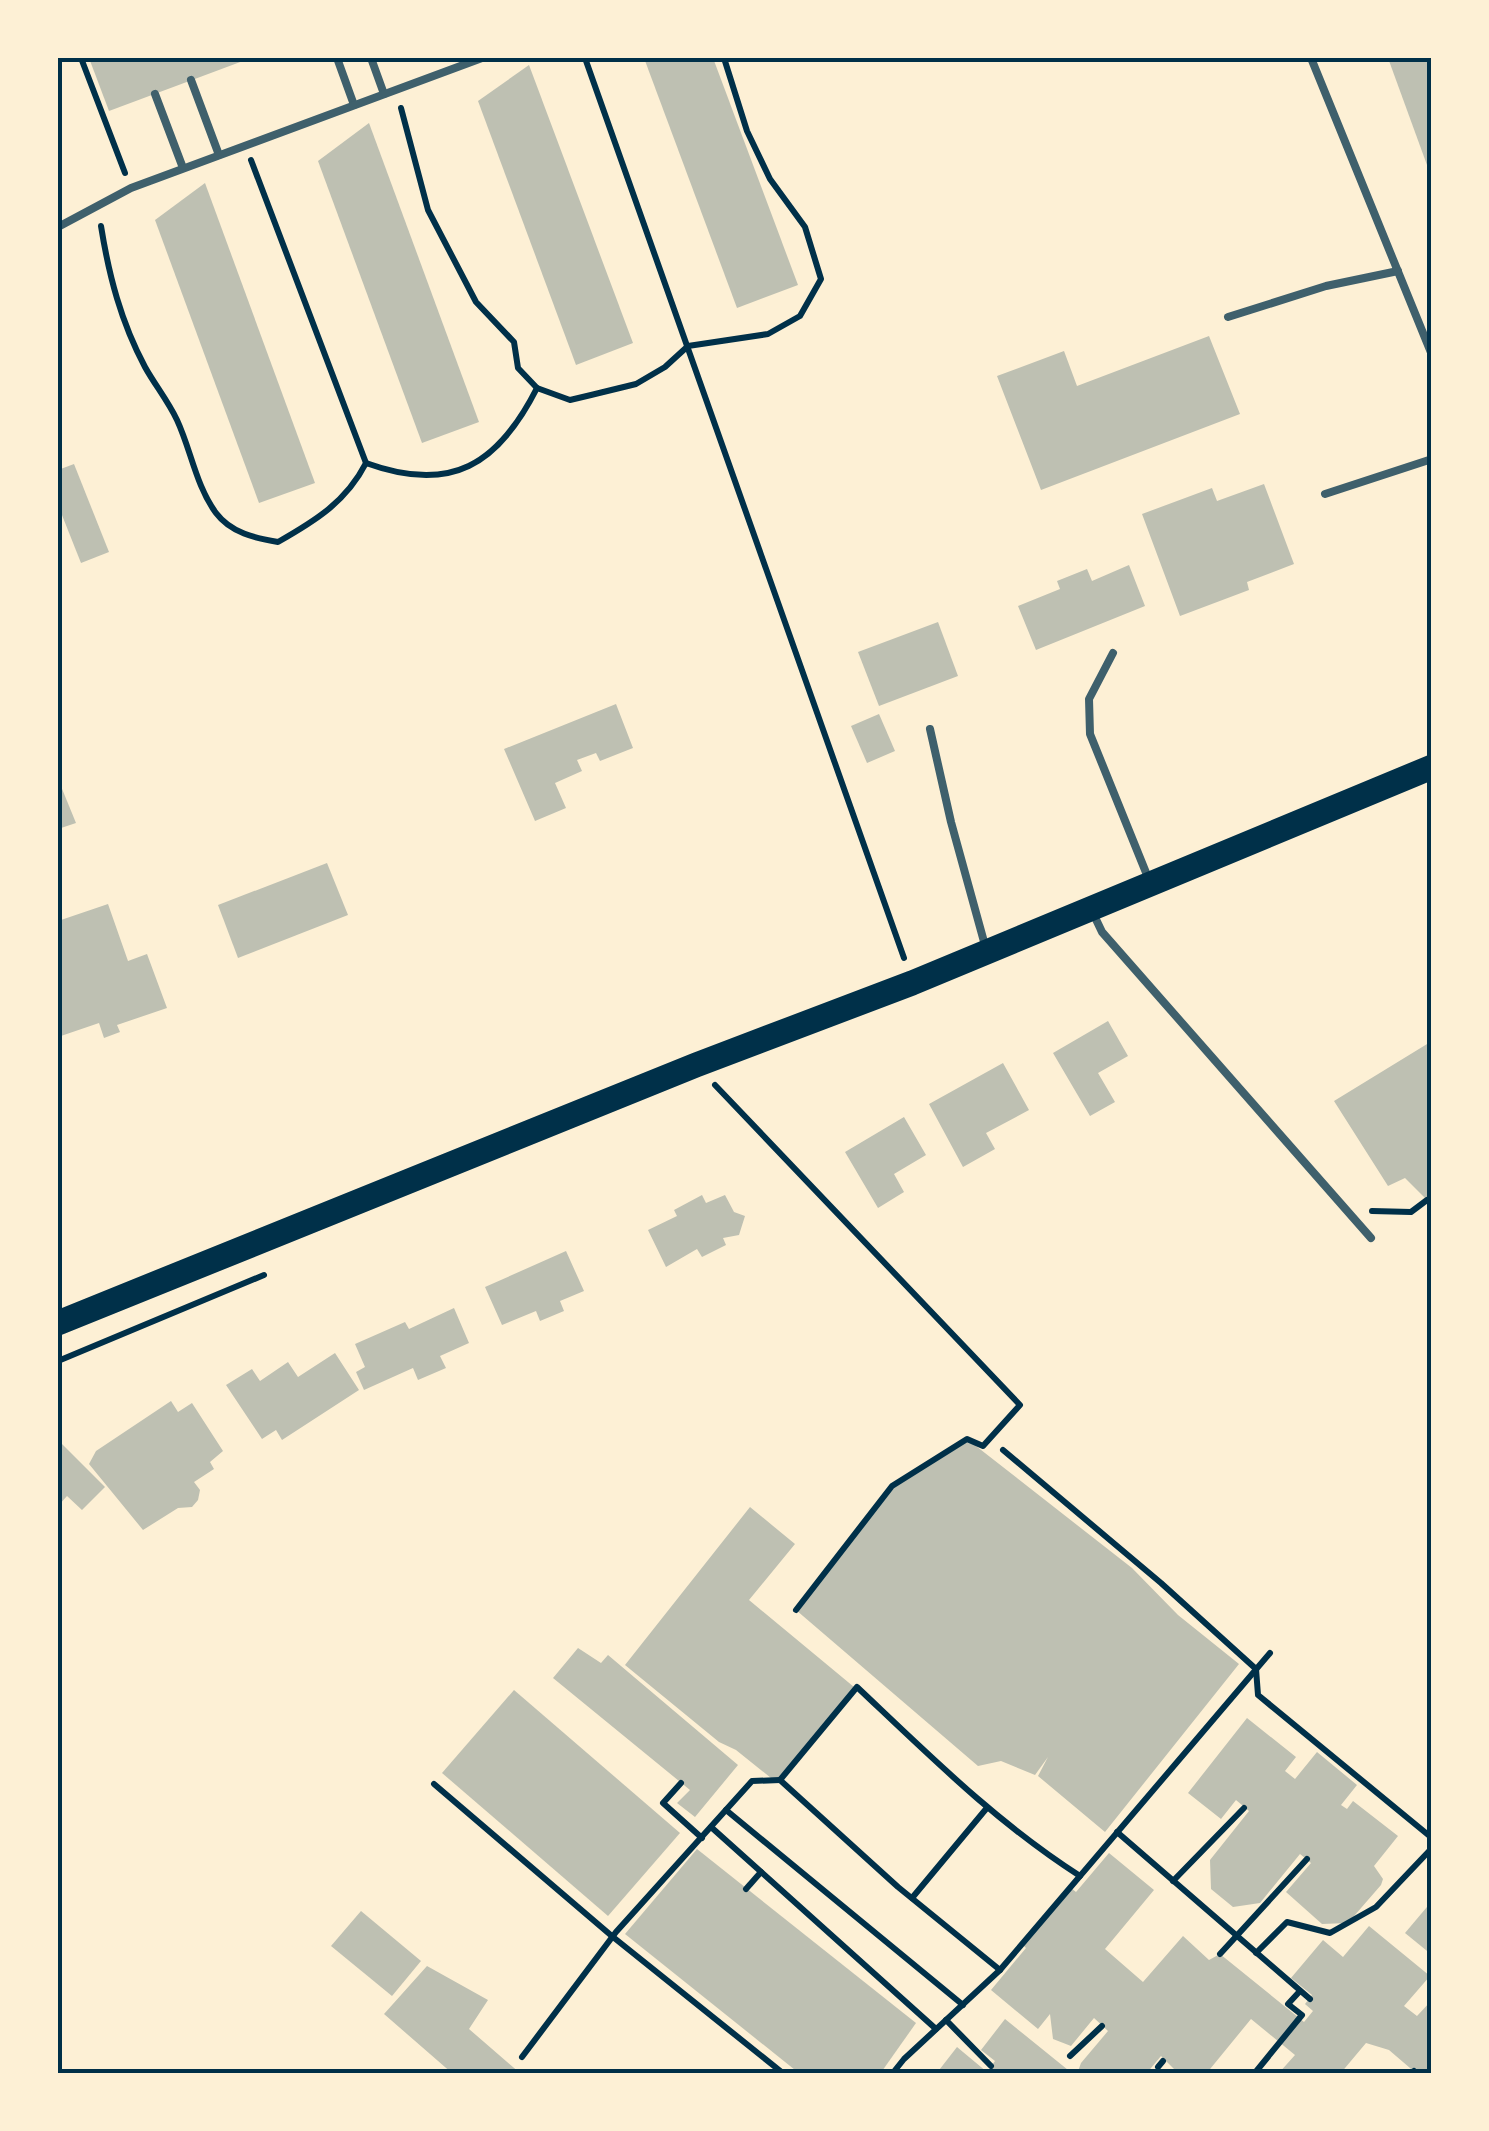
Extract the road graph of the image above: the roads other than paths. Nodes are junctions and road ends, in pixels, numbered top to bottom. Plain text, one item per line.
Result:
1 (337, 58) edge
2 (371, 58) edge
3 (482, 58) edge
4 (1311, 58) edge
5 (191, 80) dead end
6 (155, 94) dead end
7 (384, 94) junction
8 (354, 105) junction
9 (219, 155) junction
10 (183, 168) junction
11 (58, 226) edge
12 (1398, 272) junction
13 (1228, 317) dead end
14 (1432, 355) edge
15 (1432, 459) edge
16 (1325, 494) dead end
17 (1112, 653) dead end
18 (930, 729) dead end
19 (1432, 767) edge
20 (1151, 884) junction
21 (1092, 909) junction
22 (987, 953) junction
23 (1371, 1238) dead end
24 (58, 1322) edge

1 - 8 lane
2 - 7 lane
3 - 7 lane
4 - 12 lane
5 - 9 lane
6 - 10 lane
7 - 8 lane
8 - 9 lane
9 - 10 lane
10 - 11 lane
12 - 13 lane
12 - 14 lane
15 - 16 lane
17 - 20 lane
18 - 22 lane
19 - 20 main road
20 - 21 main road
21 - 22 main road
21 - 23 lane
22 - 24 main road

